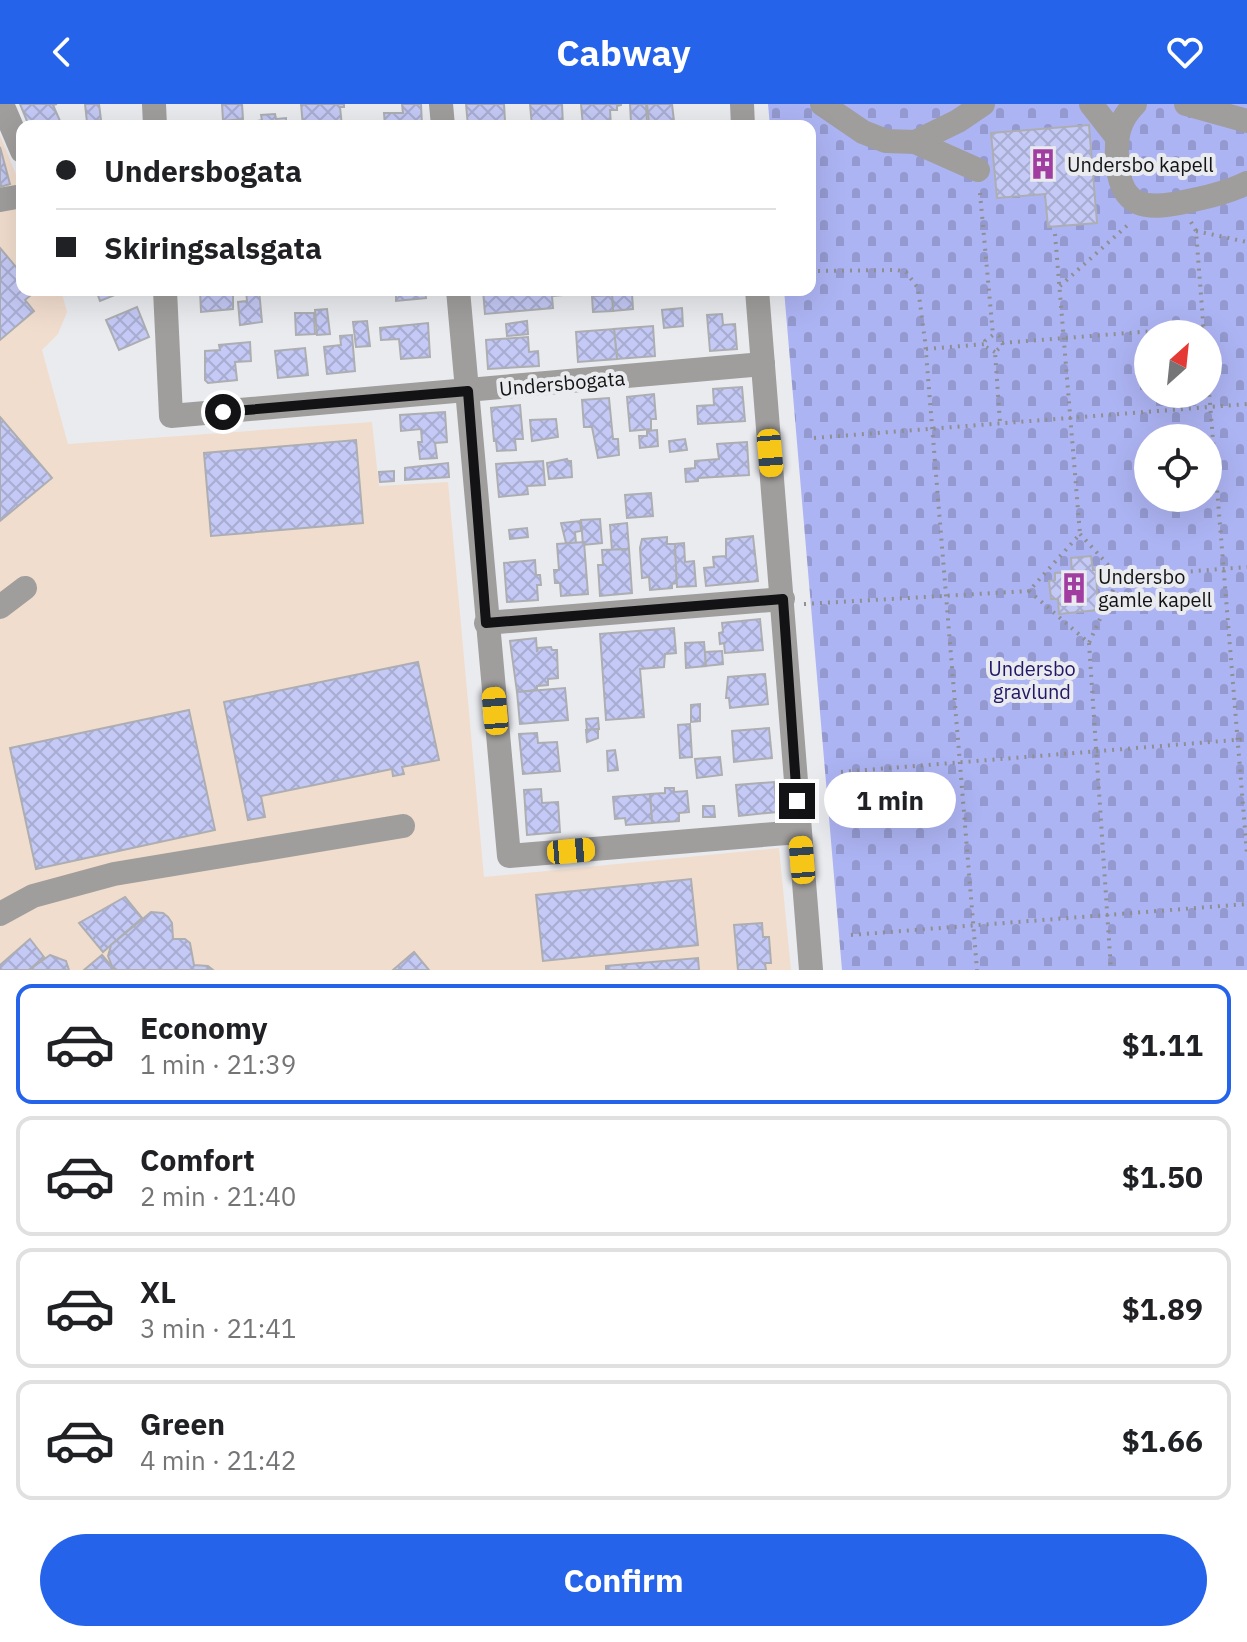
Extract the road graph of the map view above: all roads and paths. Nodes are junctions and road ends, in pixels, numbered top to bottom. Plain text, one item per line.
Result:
1 (2, 104) edge
2 (822, 104) edge
3 (983, 104) edge
4 (1091, 104) edge
5 (1135, 104) edge
6 (1186, 104) edge
7 (1247, 121) edge
8 (1116, 136) junction
9 (16, 137) edge
10 (915, 142) junction
11 (978, 170) joint
12 (1247, 183) edge
13 (1142, 205) junction
14 (1055, 234) dead end
15 (1247, 242) edge
16 (816, 271) edge
17 (1060, 286) junction
18 (165, 296) edge
19 (459, 296) edge
20 (757, 296) edge
21 (1203, 320) edge
22 (1134, 332) edge
23 (993, 335) junction
24 (1065, 337) junction
25 (1002, 343) junction
26 (986, 344) junction
27 (926, 349) junction
28 (995, 352) junction
29 (763, 364) junction
30 (468, 391) junction
31 (1247, 404) edge
32 (1222, 407) edge
33 (1210, 408) joint
34 (1069, 419) junction
35 (1000, 424) junction
36 (930, 429) junction
37 (814, 438) dead end
38 (1080, 534) junction
39 (1247, 567) edge
40 (1224, 569) junction
41 (1119, 577) junction
42 (25, 588) dead end
43 (1029, 591) junction
44 (945, 596) junction
45 (783, 602) junction
46 (0, 607) edge
47 (486, 623) junction
48 (1089, 643) junction
49 (1238, 739) junction
50 (1247, 739) edge
51 (1096, 750) junction
52 (959, 762) junction
53 (841, 772) dead end
54 (403, 826) dead end
55 (799, 832) junction
56 (1247, 854) edge
57 (1247, 904) edge
58 (0, 914) edge
59 (1108, 915) junction
60 (973, 925) junction
61 (851, 935) dead end
62 (811, 970) edge
63 (977, 970) edge
64 (1111, 970) edge

1 - 9 street
2 - 10 street
3 - 10 street
4 - 8 street
5 - 8 street
6 - 7 street
8 - 13 street
10 - 11 street
11 - 23 path
12 - 13 street
13 - 17 path
14 - 17 path
15 - 21 path
16 - 27 path
17 - 24 path
18 - 30 street, Undersbogata
19 - 30 street
20 - 29 street
22 - 24 path
23 - 25 path
23 - 26 path
24 - 25 path
24 - 34 path
25 - 28 path
26 - 27 path
26 - 28 path
27 - 36 path
28 - 35 path
29 - 30 street, Undersbogata
29 - 45 street
30 - 47 street
31 - 32 path
33 - 34 path
33 - 40 path
34 - 35 path
34 - 38 path
35 - 36 path
36 - 37 path
36 - 44 path
38 - 41 path
38 - 43 path
39 - 40 path
40 - 41 path
40 - 49 path
41 - 48 path
42 - 46 street
43 - 44 path
43 - 48 path
44 - 45 path
44 - 52 path
45 - 47 street
45 - 55 street
47 - 55 street
48 - 51 path
49 - 50 path
49 - 51 path
49 - 56 path
51 - 52 path
51 - 59 path
52 - 53 path
52 - 60 path
54 - 58 street
55 - 62 street
57 - 59 path
59 - 60 path
59 - 64 path
60 - 61 path
60 - 63 path

